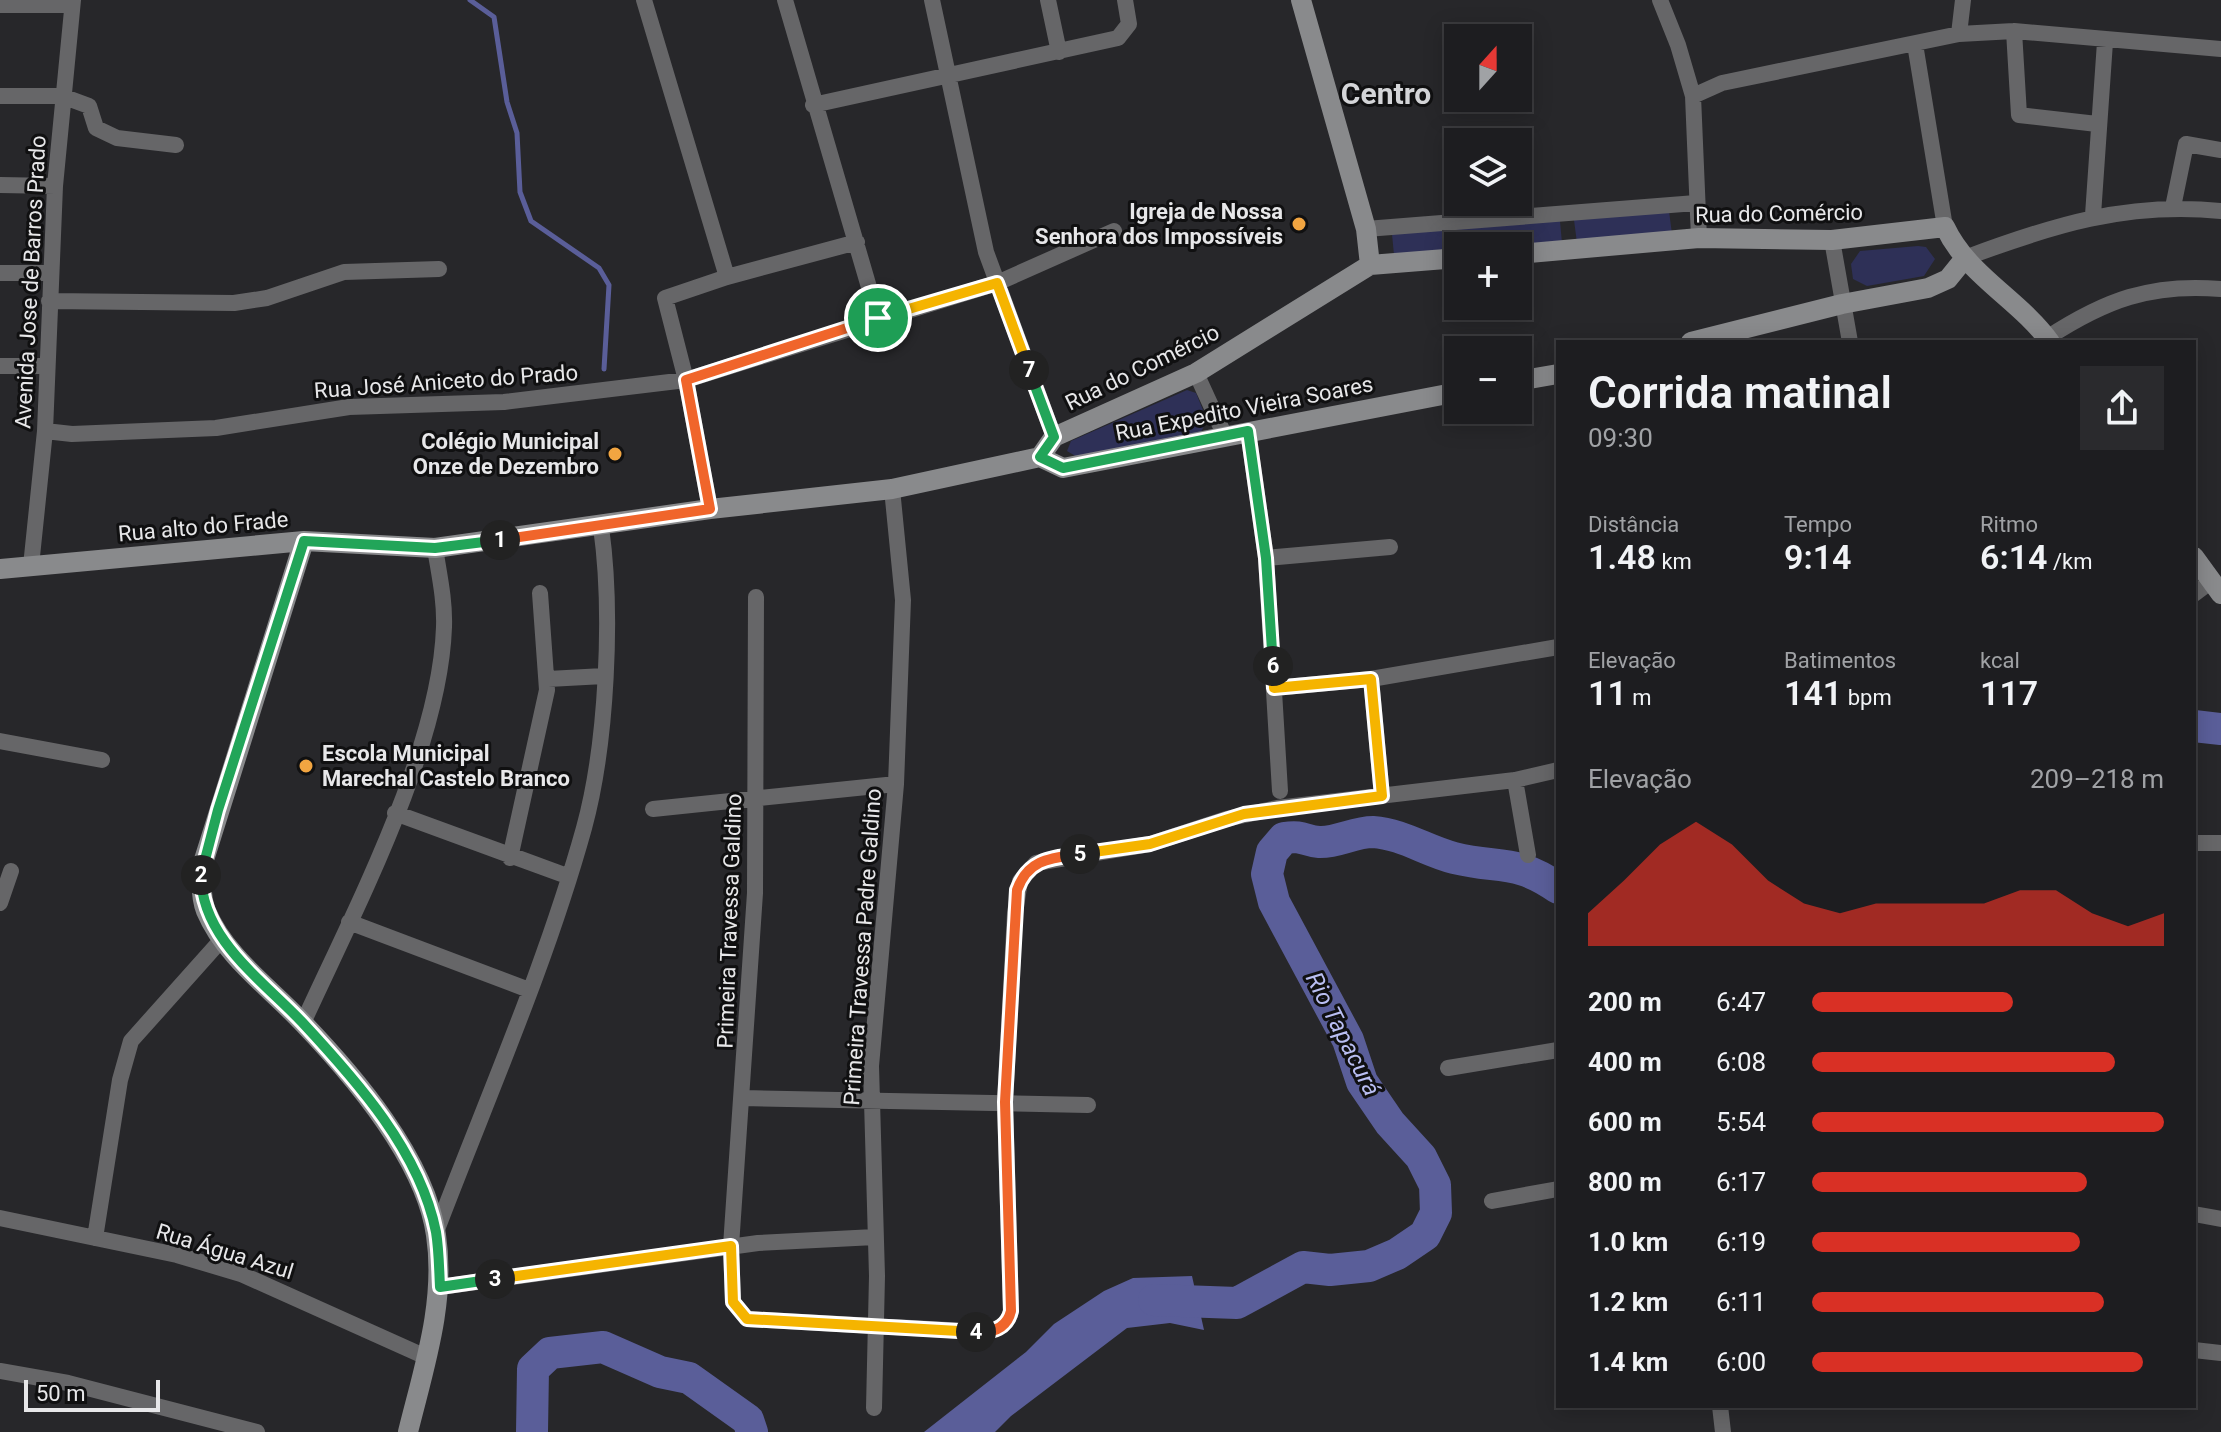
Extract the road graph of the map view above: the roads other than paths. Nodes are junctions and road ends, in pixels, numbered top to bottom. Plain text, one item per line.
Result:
1 (644, 0) edge
2 (785, 0) edge
3 (932, 0) edge
4 (1048, 0) edge
5 (1125, 0) edge
6 (1301, 0) edge
7 (1660, 0) edge
8 (1963, 0) edge
9 (72, 3) edge
10 (0, 5) edge
11 (2014, 31) junction
12 (1959, 34) junction
13 (2105, 42) junction
14 (1915, 44) junction
15 (2221, 49) edge
16 (1059, 52) junction
17 (947, 76) junction
18 (0, 96) edge
19 (62, 96) junction
20 (1693, 96) junction
21 (813, 105) junction
22 (2097, 124) junction
23 (176, 145) dead end
24 (2221, 150) edge
25 (0, 185) edge
26 (55, 186) junction
27 (1696, 203) junction
28 (2173, 207) junction
29 (2221, 211) edge
30 (2093, 215) junction
31 (1945, 227) junction
32 (1366, 229) junction
33 (1114, 231) dead end
34 (1699, 238) junction
35 (1832, 240) junction
36 (857, 242) junction
37 (1532, 253) edge
38 (1965, 258) junction
39 (1444, 259) edge
40 (1370, 265) junction
41 (439, 269) dead end
42 (0, 273) edge
43 (50, 273) junction
44 (727, 277) junction
45 (997, 283) junction
46 (2221, 289) edge
47 (49, 301) junction
48 (1842, 304) junction
49 (878, 318) junction
50 (1699, 340) edge
51 (1850, 340) edge
52 (2048, 340) edge
53 (0, 366) edge
54 (47, 366) junction
55 (1196, 373) junction
56 (1556, 374) edge
57 (1532, 379) edge
58 (686, 380) junction
59 (1444, 395) edge
60 (45, 431) junction
61 (1248, 431) junction
62 (1224, 434) junction
63 (1054, 437) junction
64 (1040, 457) junction
65 (892, 489) junction
66 (710, 509) junction
67 (601, 527) junction
68 (304, 541) junction
69 (1390, 547) dead end
70 (435, 548) junction
71 (1266, 558) junction
72 (2196, 562) edge
73 (31, 566) junction
74 (0, 569) edge
75 (2208, 590) edge
76 (540, 593) dead end
77 (756, 597) dead end
78 (1556, 647) edge
79 (604, 676) junction
80 (548, 679) junction
81 (1371, 679) junction
82 (1274, 688) junction
83 (0, 741) edge
84 (102, 760) dead end
85 (1556, 770) edge
86 (1515, 780) junction
87 (896, 784) junction
88 (1280, 791) dead end
89 (1382, 796) junction
90 (756, 800) junction
91 (653, 809) dead end
92 (395, 813) junction
93 (2196, 843) edge
94 (2221, 843) edge
95 (1528, 855) dead end
96 (510, 858) junction
97 (11, 871) dead end
98 (567, 876) junction
99 (0, 903) edge
100 (349, 922) junction
101 (223, 938) junction
102 (529, 990) junction
103 (303, 1023) junction
104 (1556, 1050) edge
105 (1448, 1068) dead end
106 (743, 1098) junction
107 (872, 1100) junction
108 (1005, 1102) junction
109 (1088, 1105) dead end
110 (1556, 1189) edge
111 (1492, 1201) dead end
112 (2196, 1214) edge
113 (0, 1218) edge
114 (2221, 1219) edge
115 (436, 1232) junction
116 (875, 1237) junction
117 (95, 1238) junction
118 (731, 1246) junction
119 (440, 1287) junction
120 (876, 1327) junction
121 (2196, 1350) edge
122 (2221, 1353) edge
123 (426, 1357) junction
124 (0, 1371) edge
125 (874, 1408) dead end
126 (1720, 1408) edge
127 (257, 1432) edge
128 (408, 1432) edge
129 (1723, 1432) edge

1 - 44 street
2 - 21 street
3 - 17 street
4 - 16 street
5 - 16 street
6 - 32 main road
7 - 20 street
8 - 12 street
9 - 10 street
9 - 19 street, Avenida Jose de Barros Prado
11 - 12 street
11 - 13 street
11 - 22 street
12 - 14 street
13 - 15 street
13 - 22 street
14 - 20 street
14 - 31 street
16 - 17 street
17 - 21 street
17 - 45 street
18 - 19 street
19 - 23 street
19 - 26 street, Avenida Jose de Barros Prado
20 - 27 street
21 - 36 street
22 - 30 street
24 - 28 street
25 - 26 street
26 - 43 street, Avenida Jose de Barros Prado
27 - 32 street
27 - 34 street
28 - 29 street
28 - 30 street
30 - 38 street
31 - 35 main road, Rua do Comércio
31 - 38 main road
32 - 40 main road
33 - 45 street, Rua José Aniceto do Prado
34 - 35 main road, Rua do Comércio
34 - 37 main road, Rua do Comércio
35 - 48 street
36 - 44 street
36 - 49 street
38 - 48 main road
38 - 52 main road
39 - 40 main road, Rua do Comércio
40 - 55 main road, Rua do Comércio
41 - 47 street
42 - 43 street
43 - 47 street, Avenida Jose de Barros Prado
44 - 58 street
45 - 49 street, Rua José Aniceto do Prado
45 - 63 street
46 - 52 street
47 - 54 street, Avenida Jose de Barros Prado
48 - 50 main road
48 - 51 street
49 - 58 street, Rua José Aniceto do Prado
53 - 54 street
54 - 60 street, Avenida Jose de Barros Prado
55 - 62 street
55 - 63 main road, Rua do Comércio
56 - 57 main road
58 - 60 street, Rua José Aniceto do Prado
58 - 66 street
59 - 61 main road, Rua Expedito Vieira Soares
60 - 73 street, Avenida Jose de Barros Prado
61 - 62 main road, Rua Expedito Vieira Soares
61 - 71 street
62 - 64 main road, Rua Expedito Vieira Soares
63 - 64 main road, Rua do Comércio
64 - 65 main road
65 - 66 main road
65 - 87 street, Primeira Travessa Padre Galdino
66 - 67 main road
67 - 70 main road, Rua alto do Frade
67 - 79 street
68 - 70 main road, Rua alto do Frade
68 - 73 main road, Rua alto do Frade
68 - 101 main road
69 - 71 street
70 - 92 street
71 - 82 street
72 - 75 main road
73 - 74 main road, Rua alto do Frade
76 - 80 street
77 - 90 street, Primeira Travessa Galdino
78 - 81 street
79 - 80 street
79 - 98 street
80 - 96 street
81 - 82 street
81 - 89 street
82 - 88 street
83 - 84 street
85 - 86 street
86 - 89 street
86 - 95 street
87 - 90 street
87 - 107 street, Primeira Travessa Padre Galdino
89 - 108 street
90 - 91 street
90 - 106 street, Primeira Travessa Galdino
92 - 96 street
92 - 100 street
93 - 94 street
96 - 98 street
97 - 99 street
98 - 102 street
100 - 102 street
100 - 103 street
101 - 103 main road
101 - 117 street
102 - 115 street
103 - 115 main road
104 - 105 street
106 - 107 street
106 - 118 street, Primeira Travessa Galdino
107 - 108 street
107 - 116 street, Primeira Travessa Padre Galdino
108 - 109 street
108 - 120 street, Primeira Travessa Galdino
110 - 111 street
112 - 114 street
113 - 117 street, Rua Água Azul
115 - 119 main road
116 - 118 street
116 - 120 street, Primeira Travessa Padre Galdino
117 - 123 street, Rua Água Azul
118 - 119 street
118 - 120 street, Primeira Travessa Galdino
119 - 123 main road
120 - 125 street, Primeira Travessa Padre Galdino
121 - 122 street
123 - 128 main road
124 - 127 street
126 - 129 street

